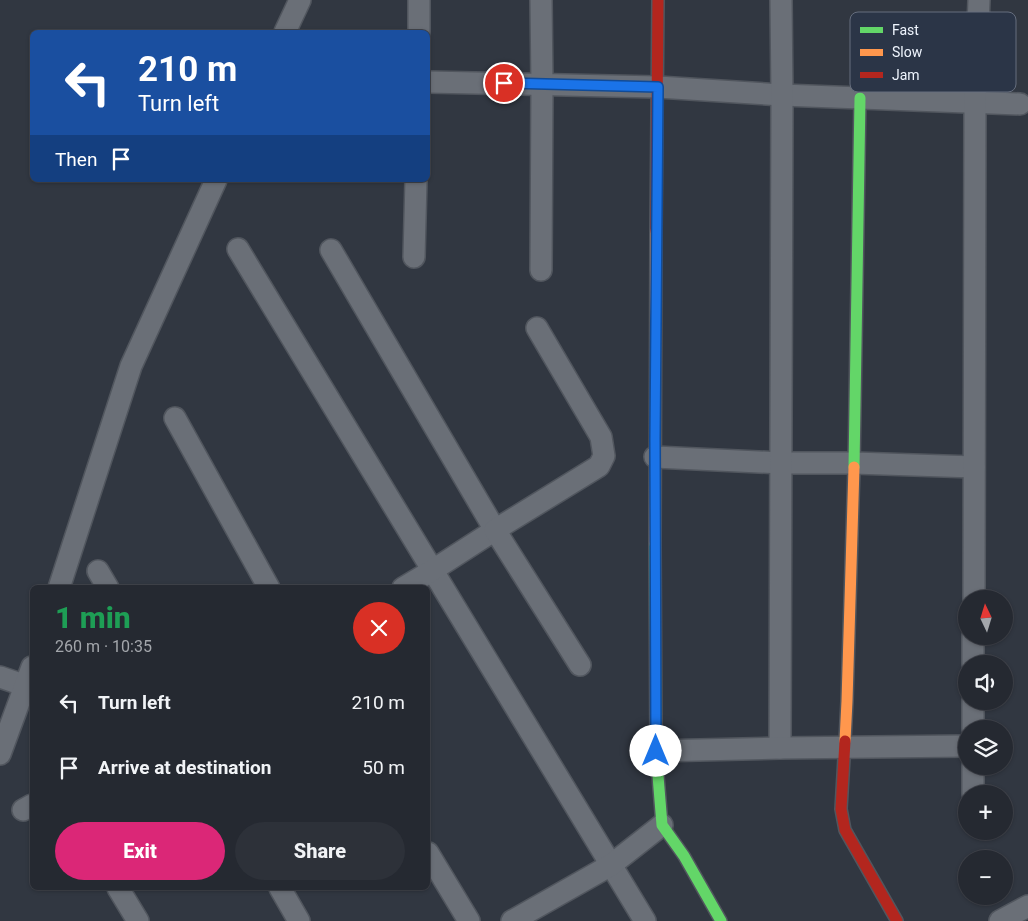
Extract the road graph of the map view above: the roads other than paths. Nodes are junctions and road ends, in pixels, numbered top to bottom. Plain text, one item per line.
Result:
1 (300, 0) edge
2 (420, 0) edge
3 (541, 0) edge
4 (658, 0) edge
5 (781, 0) edge
6 (285, 30) edge
7 (419, 30) edge
8 (430, 82) edge
9 (542, 84) junction
10 (658, 87) junction
11 (975, 92) edge
12 (782, 95) junction
13 (860, 98) junction
14 (975, 102) junction
15 (1020, 104) dead end
16 (215, 182) edge
17 (416, 182) edge
18 (238, 249) dead end
19 (332, 250) dead end
20 (414, 257) dead end
21 (541, 270) dead end
22 (537, 328) dead end
23 (175, 418) dead end
24 (655, 456) junction
25 (854, 463) junction
26 (781, 464) junction
27 (974, 467) junction
28 (495, 530) junction
29 (433, 570) junction
30 (60, 585) edge
31 (267, 585) edge
32 (408, 585) edge
33 (974, 590) edge
34 (580, 665) dead end
35 (29, 676) edge
36 (0, 677) edge
37 (958, 746) edge
38 (844, 747) junction
39 (780, 748) junction
40 (656, 751) junction
41 (0, 754) edge
42 (662, 826) junction
43 (430, 856) edge
44 (611, 865) junction
45 (119, 890) edge
46 (281, 890) edge
47 (1028, 906) edge
48 (138, 921) edge
49 (299, 921) edge
50 (469, 921) edge
51 (512, 921) edge
52 (645, 921) edge
53 (721, 921) edge
54 (898, 921) edge
55 (1000, 921) edge

1 - 6 street
2 - 7 street
3 - 9 street
4 - 10 street
5 - 12 street
8 - 9 street
9 - 10 street
9 - 21 street
10 - 12 street
10 - 24 street
11 - 14 street
12 - 13 street
12 - 26 street
13 - 14 street
13 - 25 street
14 - 15 street
14 - 27 street
16 - 30 street
17 - 20 street
18 - 29 street
19 - 28 street
22 - 28 street
23 - 31 street
24 - 26 street
24 - 40 street
25 - 26 street
25 - 27 street
25 - 38 street
26 - 39 street
27 - 33 street
28 - 29 street
28 - 34 street
29 - 32 street
29 - 44 street
35 - 36 street
35 - 41 street
37 - 38 street
38 - 39 street
38 - 54 street
39 - 40 street
40 - 42 street
42 - 44 street
42 - 53 street
43 - 50 street
44 - 51 street
44 - 52 street
45 - 48 street
46 - 49 street
47 - 55 street

